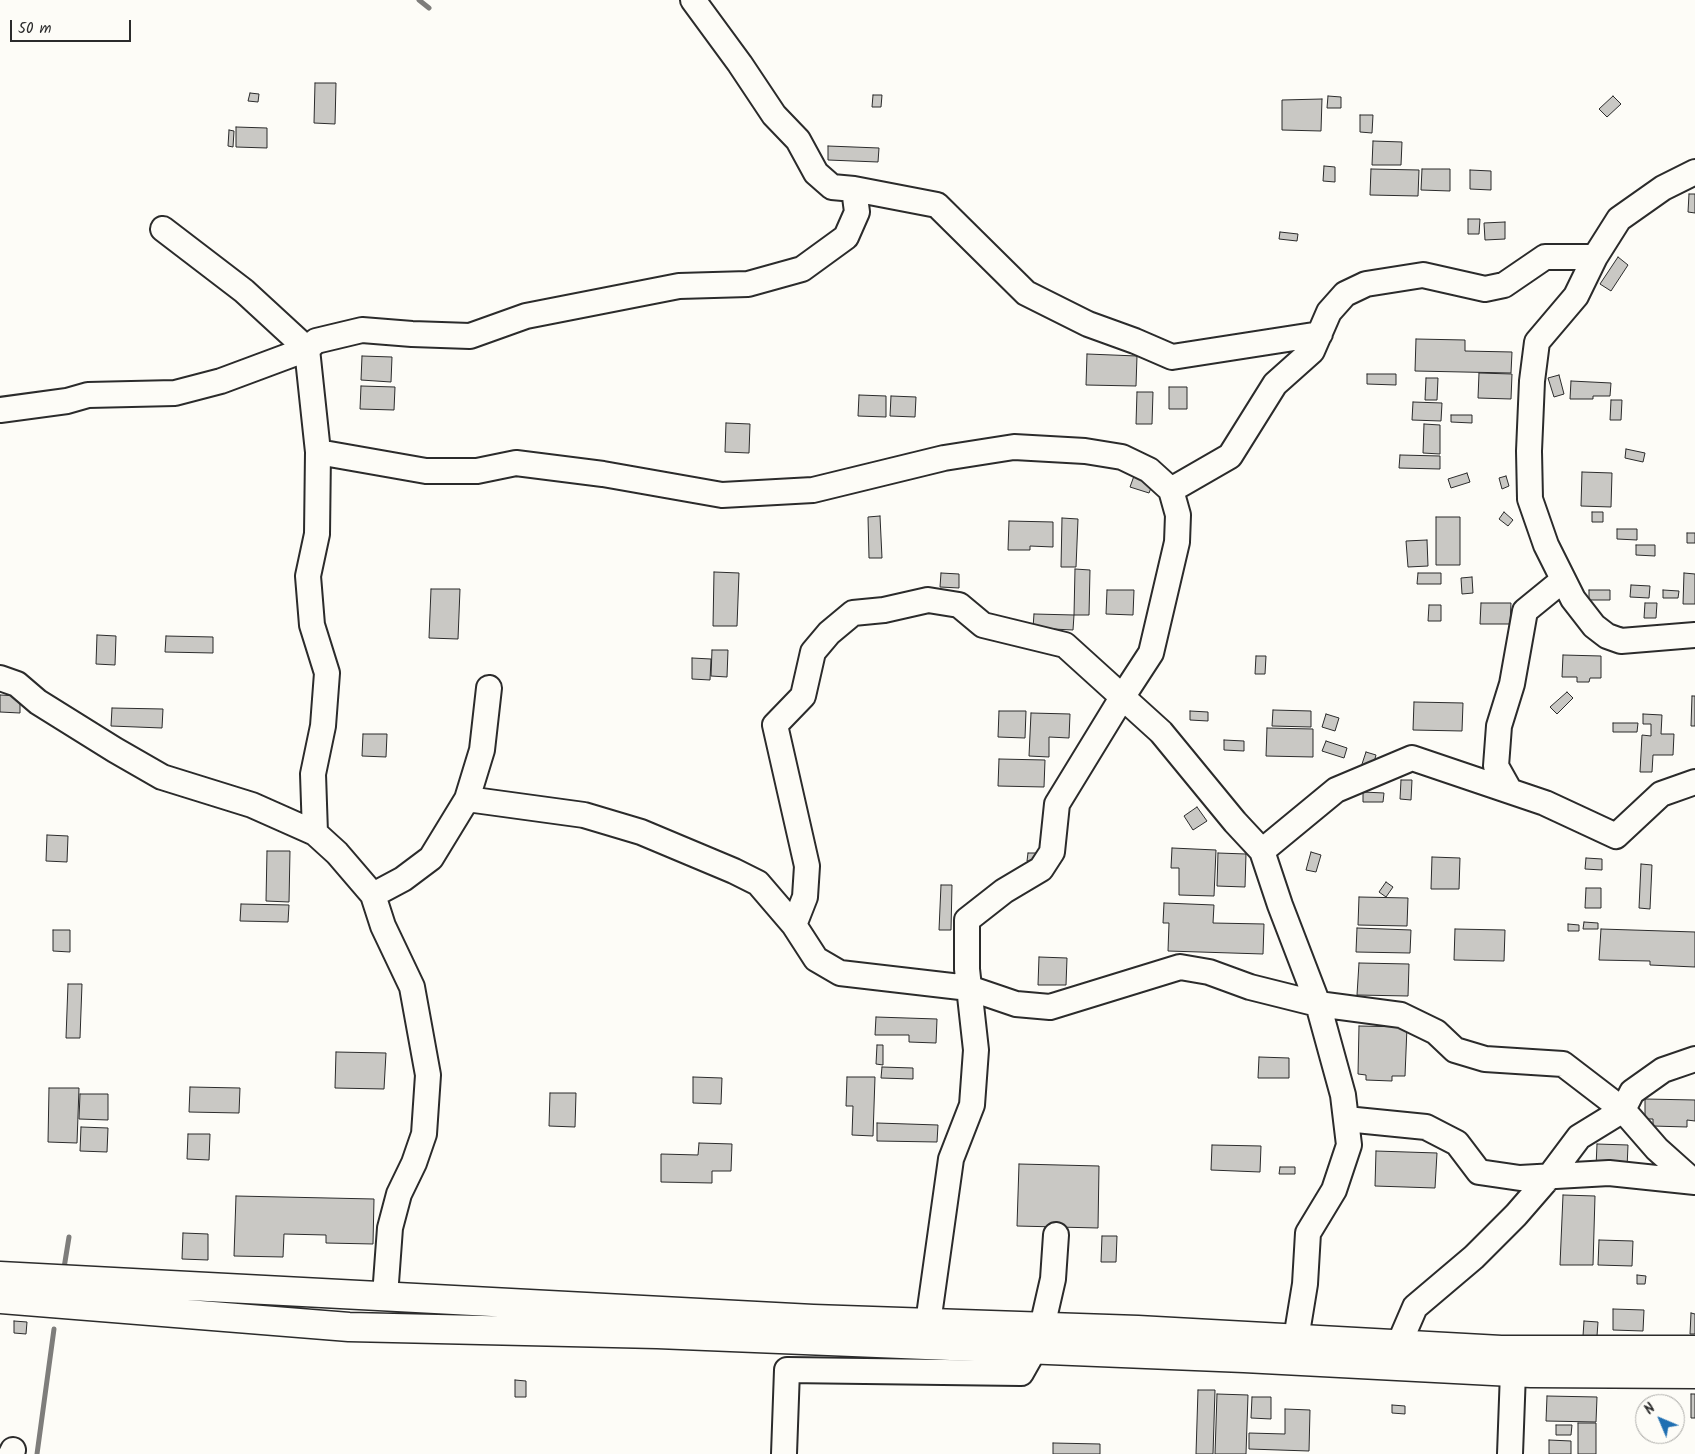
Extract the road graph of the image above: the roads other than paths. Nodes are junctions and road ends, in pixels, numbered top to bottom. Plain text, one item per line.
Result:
1 (693, 0) edge
2 (1695, 172) edge
3 (854, 189) junction
4 (163, 230) dead end
5 (1595, 257) junction
6 (1320, 334) junction
7 (307, 349) junction
8 (0, 410) edge
9 (318, 452) junction
10 (1171, 490) junction
11 (1563, 580) junction
12 (1695, 635) edge
13 (0, 678) edge
14 (489, 688) dead end
15 (1123, 696) junction
16 (1695, 782) edge
17 (1510, 791) junction
18 (467, 799) junction
19 (315, 833) junction
20 (1262, 850) junction
21 (373, 895) junction
22 (794, 925) junction
23 (969, 988) junction
24 (1318, 1004) junction
25 (1695, 1059) edge
26 (1623, 1110) junction
27 (1346, 1119) junction
28 (1549, 1176) junction
29 (1695, 1182) edge
30 (1056, 1235) dead end
31 (0, 1276) edge
32 (385, 1296) junction
33 (0, 1299) edge
34 (928, 1323) junction
35 (1042, 1342) junction
36 (1299, 1350) junction
37 (1695, 1350) edge
38 (1402, 1355) junction
39 (1513, 1372) junction
40 (1695, 1374) edge
41 (784, 1454) edge
42 (1510, 1454) edge

1 - 3 street
2 - 5 street
3 - 6 street
3 - 7 street
4 - 7 street
5 - 6 street
5 - 11 street
6 - 10 street
7 - 8 street
7 - 9 street
9 - 10 street
9 - 19 street
10 - 15 street
11 - 12 street
11 - 17 street
13 - 19 street
14 - 18 street
15 - 20 street
15 - 22 street
15 - 23 street
16 - 17 street
17 - 20 street
18 - 21 street
18 - 22 street
19 - 21 street
20 - 24 street
21 - 32 street
22 - 23 street
23 - 24 street
23 - 34 street
24 - 26 street
24 - 27 street
25 - 26 street
26 - 28 street
26 - 29 street
27 - 28 street
27 - 36 street
28 - 29 street
28 - 38 street
30 - 35 street
31 - 32 main road
32 - 34 main road
33 - 35 main road
34 - 35 main road
35 - 36 main road
35 - 41 street
36 - 38 main road
37 - 38 main road
38 - 39 main road
39 - 40 main road
39 - 42 street

